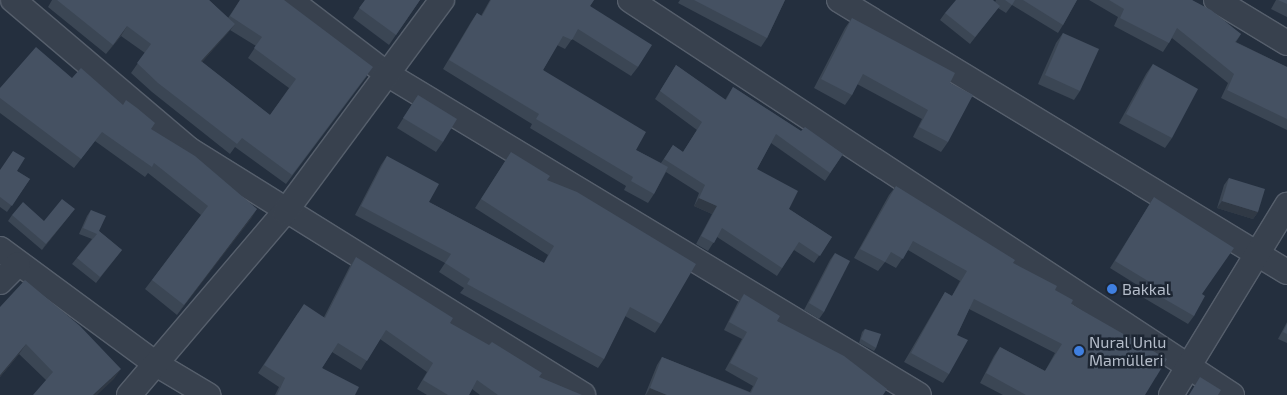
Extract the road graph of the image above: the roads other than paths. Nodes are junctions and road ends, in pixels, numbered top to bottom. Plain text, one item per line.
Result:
1 (14, 0) edge
2 (290, 0) edge
3 (442, 0) edge
4 (630, 0) edge
5 (839, 0) edge
6 (1216, 0) edge
7 (1287, 43) edge
8 (387, 74) junction
9 (1287, 205) edge
10 (284, 212) junction
11 (1258, 255) junction
12 (9, 257) edge
13 (1287, 272) edge
14 (0, 282) edge
15 (156, 364) junction
16 (1190, 368) junction
17 (129, 395) edge
18 (208, 395) edge
19 (583, 395) edge
20 (919, 395) edge
21 (1171, 395) edge
22 (1232, 395) edge

1 - 10 street
2 - 8 street
3 - 8 street
4 - 16 street
5 - 11 street
6 - 7 street
8 - 10 street
8 - 20 street
9 - 11 street
10 - 15 street
10 - 19 street
11 - 13 street
11 - 16 street
12 - 14 street
12 - 15 street
15 - 17 street
15 - 18 street
16 - 21 street
16 - 22 street

